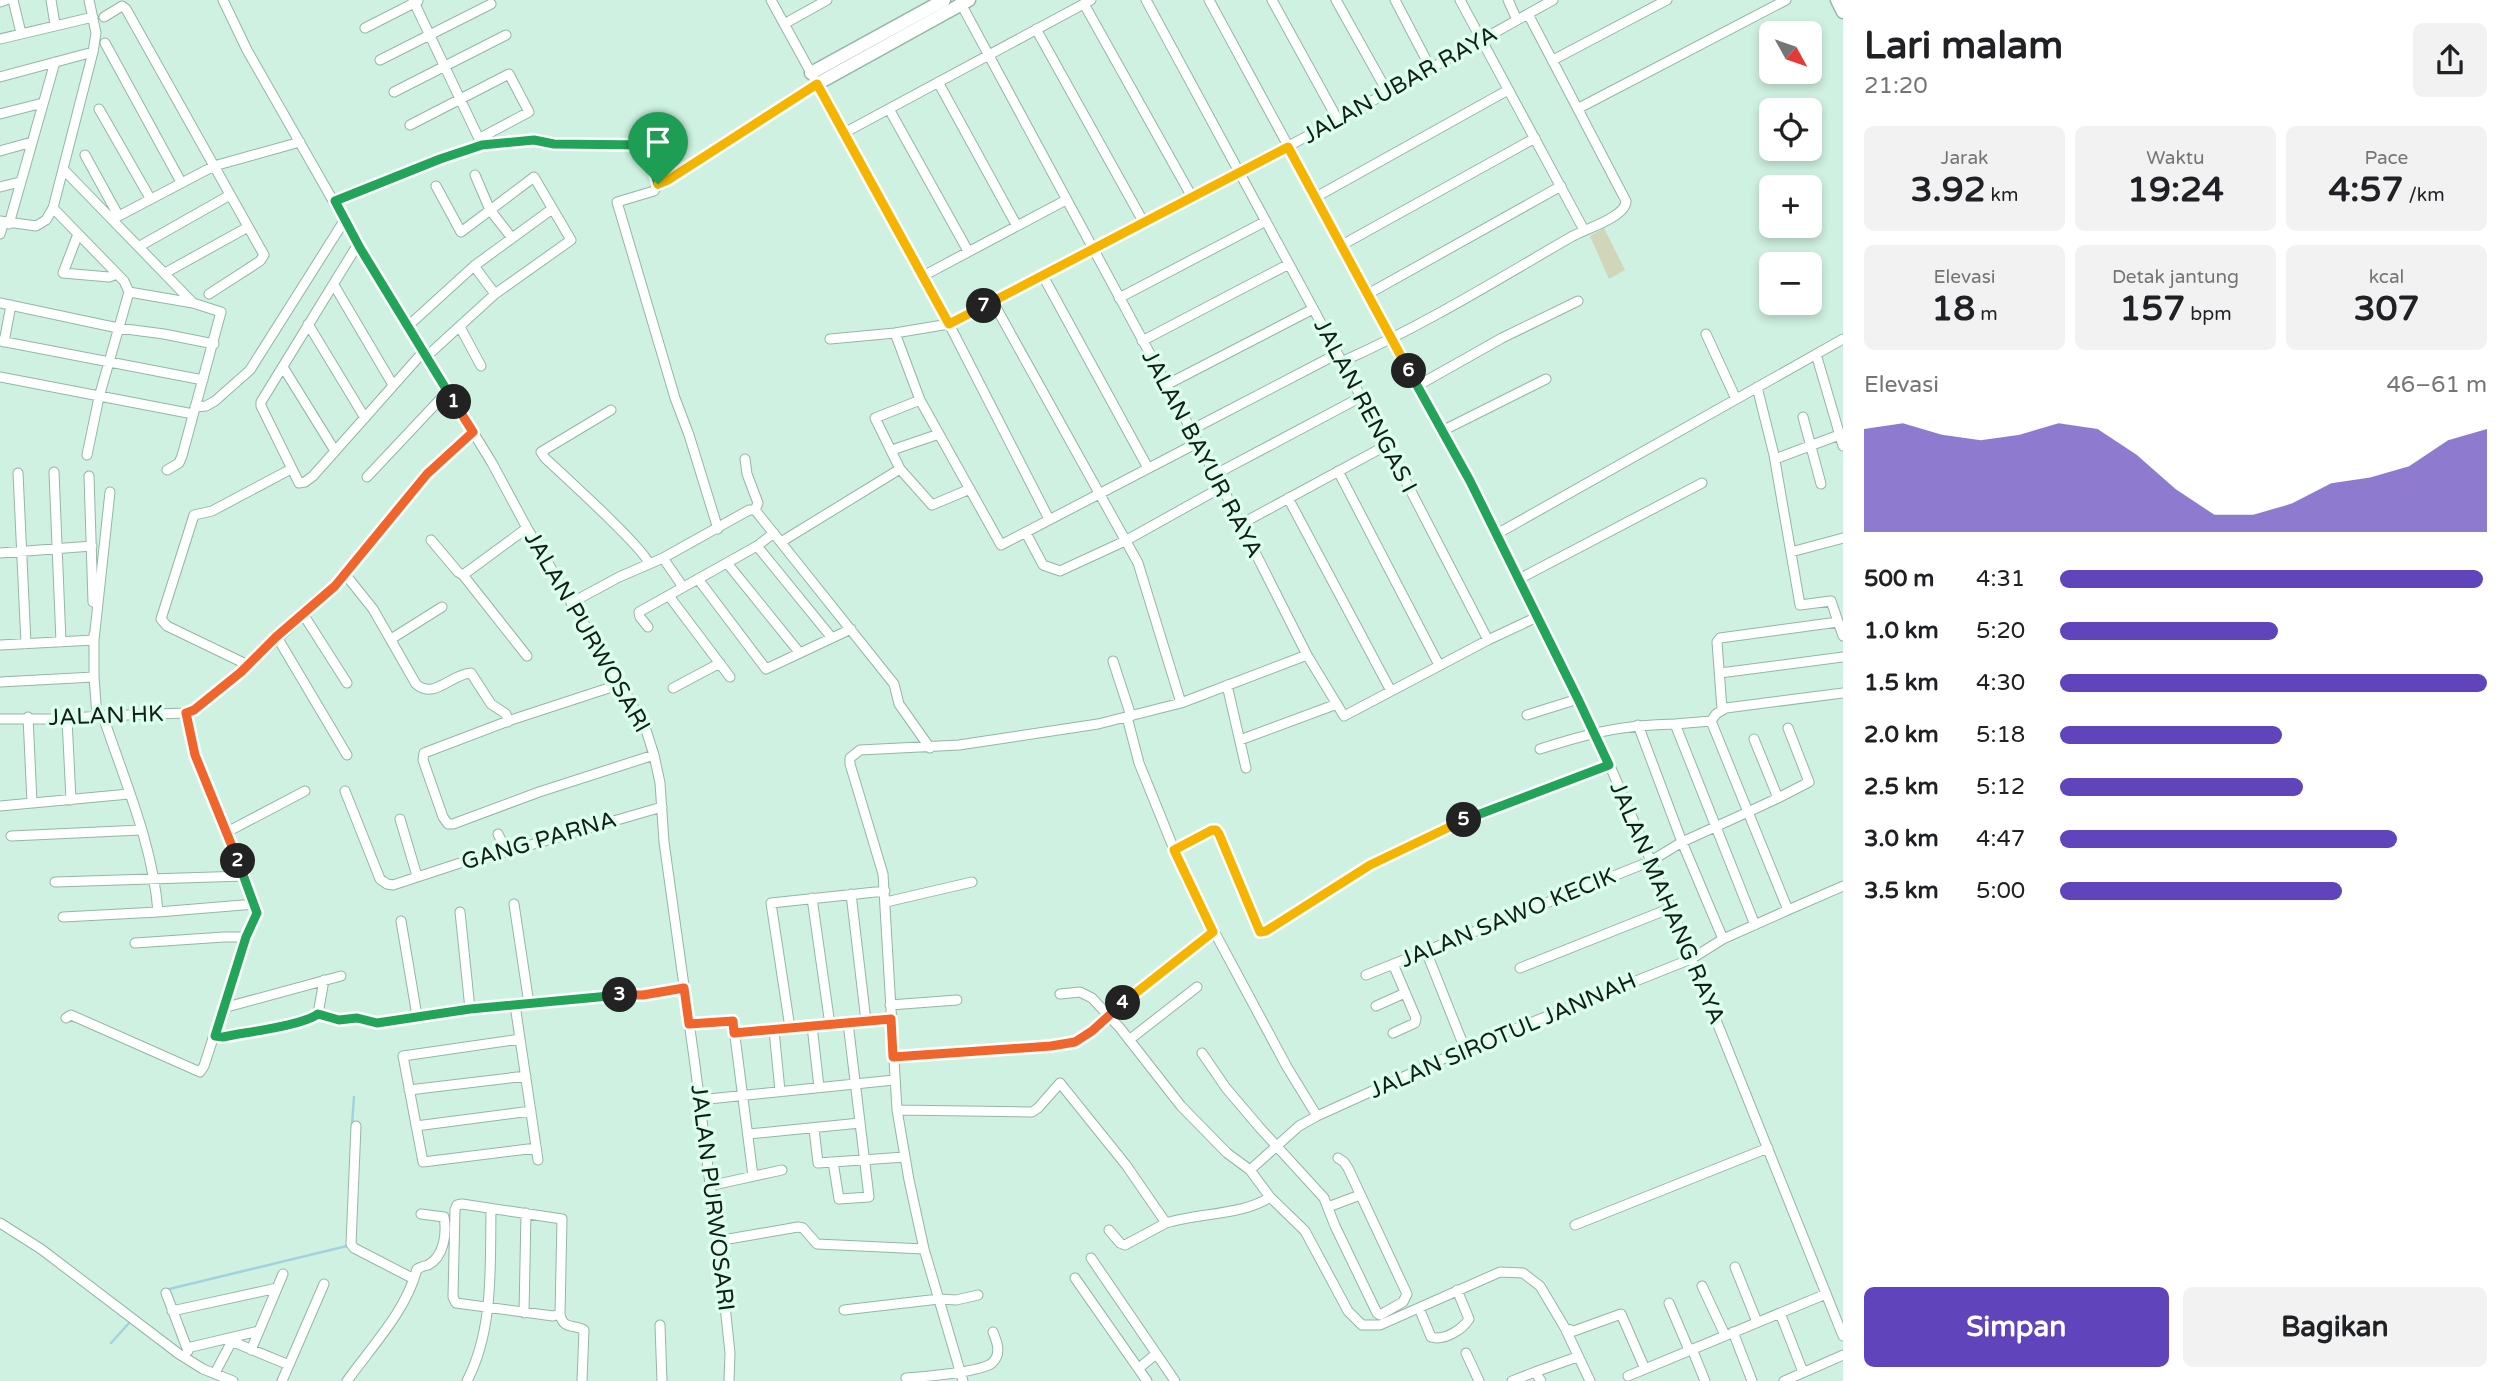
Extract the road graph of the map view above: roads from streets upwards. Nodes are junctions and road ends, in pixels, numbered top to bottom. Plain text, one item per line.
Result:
1 (6, 0) edge
2 (13, 0) edge
3 (51, 0) edge
4 (89, 0) edge
5 (223, 0) edge
6 (771, 0) edge
7 (827, 0) edge
8 (944, 0) edge
9 (1146, 0) edge
10 (1209, 0) edge
11 (1272, 0) edge
12 (1336, 0) edge
13 (1395, 0) edge
14 (1460, 0) edge
15 (1508, 0) edge
16 (1553, 0) edge
17 (1667, 0) edge
18 (1786, 0) edge
19 (1837, 0) edge
20 (416, 1) edge
21 (963, 1) edge
22 (0, 2) edge
23 (1088, 2) edge
24 (1773, 3) edge
25 (491, 4) dead end
26 (1843, 12) edge
27 (1528, 14) junction
28 (93, 17) junction
29 (104, 17) dead end
30 (1517, 20) junction
31 (55, 24) junction
32 (784, 24) junction
33 (365, 28) dead end
34 (1036, 29) junction
35 (21, 33) junction
36 (430, 34) junction
37 (506, 35) dead end
38 (0, 39) edge
39 (1480, 41) junction
40 (105, 43) dead end
41 (93, 52) junction
42 (989, 55) junction
43 (380, 60) dead end
44 (1553, 60) junction
45 (55, 62) junction
46 (446, 66) junction
47 (1430, 67) junction
48 (829, 70) junction
49 (0, 77) edge
50 (814, 79) junction
51 (938, 82) junction
52 (1508, 90) junction
53 (394, 92) dead end
54 (1388, 93) junction
55 (462, 100) junction
56 (43, 103) junction
57 (1579, 108) junction
58 (99, 109) dead end
59 (889, 109) junction
60 (0, 114) edge
61 (1338, 120) junction
62 (410, 125) dead end
63 (844, 133) junction
64 (1535, 138) junction
65 (481, 141) junction
66 (32, 142) junction
67 (300, 142) junction
68 (1288, 147) junction
69 (0, 151) edge
70 (85, 155) dead end
71 (214, 166) junction
72 (64, 170) junction
73 (1240, 173) junction
74 (475, 175) dead end
75 (20, 182) junction
76 (181, 182) junction
77 (658, 184) junction
78 (436, 186) dead end
79 (1561, 186) junction
80 (0, 187) edge
81 (230, 195) junction
82 (1192, 197) junction
83 (1316, 197) junction
84 (150, 198) junction
85 (1066, 200) junction
86 (335, 201) junction
87 (53, 208) junction
88 (552, 209) junction
89 (491, 210) junction
90 (116, 217) junction
91 (344, 221) junction
92 (1266, 221) junction
93 (4, 222) edge
94 (1144, 223) junction
95 (1017, 226) junction
96 (248, 227) junction
97 (1584, 230) junction
98 (0, 234) edge
99 (78, 234) junction
100 (512, 238) junction
101 (358, 244) junction
102 (1342, 245) junction
103 (140, 246) junction
104 (1093, 250) junction
105 (968, 251) junction
106 (1289, 264) junction
107 (474, 266) junction
108 (165, 273) junction
109 (117, 274) junction
110 (923, 276) junction
111 (1043, 276) junction
112 (334, 285) junction
113 (129, 292) junction
114 (209, 293) dead end
115 (495, 294) junction
116 (1368, 294) junction
117 (1119, 298) junction
118 (1578, 301) dead end
119 (993, 302) junction
120 (0, 303) edge
121 (193, 303) junction
122 (11, 305) junction
123 (1313, 309) junction
124 (308, 324) junction
125 (949, 324) junction
126 (408, 326) junction
127 (460, 327) junction
128 (118, 328) junction
129 (895, 333) junction
130 (1706, 334) dead end
131 (830, 339) dead end
132 (1843, 339) edge
133 (1392, 340) junction
134 (1142, 341) junction
135 (2, 342) edge
136 (214, 344) junction
137 (425, 354) junction
138 (1816, 354) junction
139 (1339, 358) junction
140 (109, 363) junction
141 (481, 366) dead end
142 (283, 367) junction
143 (0, 377) edge
144 (1546, 379) dead end
145 (203, 380) junction
146 (393, 385) junction
147 (1166, 385) junction
148 (1417, 386) junction
149 (1756, 387) junction
150 (447, 392) junction
151 (99, 397) junction
152 (1361, 397) junction
153 (1736, 399) junction
154 (920, 400) junction
155 (194, 410) junction
156 (611, 410) dead end
157 (1803, 417) dead end
158 (365, 418) junction
159 (1191, 430) junction
160 (1442, 431) junction
161 (473, 432) junction
162 (939, 434) junction
163 (1839, 435) junction
164 (1197, 443) junction
165 (1387, 445) junction
166 (1812, 445) junction
167 (1843, 446) edge
168 (892, 450) junction
169 (335, 451) junction
170 (87, 455) dead end
171 (745, 459) dead end
172 (1775, 459) junction
173 (1148, 468) junction
174 (291, 469) junction
175 (900, 469) junction
176 (167, 470) dead end
177 (1338, 471) junction
178 (54, 472) dead end
179 (18, 473) dead end
180 (1214, 475) junction
181 (89, 477) dead end
182 (367, 477) dead end
183 (1702, 483) dead end
184 (1821, 484) dead end
185 (1222, 486) junction
186 (970, 489) junction
187 (110, 492) dead end
188 (1099, 494) junction
189 (1288, 498) junction
190 (755, 510) junction
191 (1049, 519) junction
192 (1241, 524) junction
193 (527, 528) junction
194 (718, 528) junction
195 (774, 533) junction
196 (1026, 533) junction
197 (1495, 535) junction
198 (1843, 538) edge
199 (431, 540) dead end
200 (1125, 541) junction
201 (781, 542) junction
202 (92, 545) junction
203 (757, 546) junction
204 (57, 549) junction
205 (21, 551) junction
206 (1791, 552) junction
207 (0, 553) edge
208 (663, 558) junction
209 (727, 563) junction
210 (649, 564) junction
211 (345, 574) junction
212 (463, 575) junction
213 (698, 579) junction
214 (1519, 579) junction
215 (683, 587) junction
216 (669, 596) junction
217 (1843, 597) edge
218 (1830, 601) junction
219 (571, 603) junction
220 (442, 607) dead end
221 (303, 614) junction
222 (1537, 617) junction
223 (1838, 622) junction
224 (648, 628) dead end
225 (851, 629) junction
226 (1843, 636) edge
227 (276, 637) junction
228 (832, 638) junction
229 (391, 639) junction
230 (94, 640) junction
231 (1488, 640) junction
232 (61, 642) junction
233 (26, 644) junction
234 (0, 645) edge
235 (799, 652) junction
236 (1307, 655) junction
237 (527, 656) dead end
238 (1843, 657) edge
239 (1112, 662) dead end
240 (720, 663) junction
241 (248, 665) junction
242 (1439, 665) junction
243 (1720, 673) junction
244 (94, 677) junction
245 (730, 677) dead end
246 (0, 682) edge
247 (347, 683) dead end
248 (621, 684) junction
249 (1227, 685) junction
250 (673, 688) dead end
251 (1391, 691) junction
252 (1843, 693) edge
253 (1578, 699) junction
254 (1181, 703) junction
255 (1337, 704) junction
256 (1722, 709) junction
257 (186, 713) junction
258 (1527, 715) dead end
259 (100, 716) junction
260 (1129, 717) junction
261 (28, 718) junction
262 (0, 719) edge
263 (67, 719) junction
264 (1711, 721) junction
265 (508, 722) junction
266 (1638, 724) junction
267 (1675, 724) junction
268 (1788, 728) dead end
269 (1594, 732) junction
270 (1754, 739) dead end
271 (1240, 740) junction
272 (930, 748) junction
273 (1540, 749) dead end
274 (347, 755) dead end
275 (654, 755) junction
276 (1609, 765) junction
277 (1246, 768) dead end
278 (305, 791) dead end
279 (345, 791) dead end
280 (129, 794) junction
281 (1778, 798) junction
282 (71, 800) junction
283 (32, 802) junction
284 (0, 806) edge
285 (662, 807) junction
286 (1748, 812) junction
287 (400, 818) dead end
288 (1715, 828) junction
289 (141, 830) junction
290 (227, 832) junction
291 (498, 834) dead end
292 (11, 835) dead end
293 (1682, 842) junction
294 (1174, 850) junction
295 (507, 852) junction
296 (1651, 861) junction
297 (245, 876) junction
298 (416, 876) junction
299 (155, 877) junction
300 (55, 882) dead end
301 (972, 882) dead end
302 (1843, 886) edge
303 (885, 891) junction
304 (850, 894) junction
305 (812, 898) junction
306 (886, 902) junction
307 (255, 904) junction
308 (514, 904) dead end
309 (1671, 908) junction
310 (1788, 910) junction
311 (158, 912) junction
312 (460, 912) dead end
313 (64, 917) dead end
314 (401, 921) dead end
315 (1755, 925) junction
316 (1213, 932) junction
317 (246, 937) junction
318 (1723, 939) junction
319 (135, 943) dead end
320 (1426, 951) junction
321 (1690, 959) junction
322 (1394, 964) junction
323 (1520, 968) dead end
324 (341, 975) dead end
325 (1366, 975) dead end
326 (324, 980) junction
327 (1197, 987) dead end
328 (684, 988) junction
329 (1405, 993) junction
330 (1060, 994) dead end
331 (957, 1000) dead end
332 (529, 1004) junction
333 (515, 1005) junction
334 (890, 1005) junction
335 (1376, 1006) dead end
336 (223, 1008) junction
337 (470, 1009) junction
338 (318, 1014) junction
339 (1108, 1015) junction
340 (417, 1016) junction
341 (66, 1018) dead end
342 (891, 1019) junction
343 (866, 1021) junction
344 (848, 1023) junction
345 (689, 1024) junction
346 (830, 1025) junction
347 (812, 1026) junction
348 (790, 1028) junction
349 (774, 1030) junction
350 (734, 1033) junction
351 (1393, 1033) dead end
352 (215, 1036) junction
353 (520, 1039) junction
354 (1129, 1040) junction
355 (1465, 1049) junction
356 (1202, 1053) dead end
357 (893, 1057) junction
358 (526, 1076) junction
359 (894, 1080) junction
360 (855, 1084) junction
361 (819, 1087) junction
362 (409, 1090) junction
363 (780, 1091) junction
364 (743, 1094) junction
365 (699, 1100) junction
366 (897, 1110) junction
367 (531, 1111) junction
368 (1317, 1116) junction
369 (860, 1123) junction
370 (356, 1126) dead end
371 (416, 1126) junction
372 (814, 1129) junction
373 (749, 1134) junction
374 (536, 1148) junction
375 (1277, 1148) junction
376 (1768, 1148) junction
377 (905, 1157) junction
378 (1338, 1158) dead end
379 (538, 1160) dead end
380 (865, 1160) junction
381 (834, 1162) junction
382 (782, 1170) dead end
383 (1250, 1170) junction
384 (753, 1175) junction
385 (709, 1186) junction
386 (1360, 1195) junction
387 (1270, 1197) junction
388 (1328, 1207) junction
389 (491, 1209) junction
390 (526, 1213) junction
391 (421, 1214) dead end
392 (0, 1223) edge
393 (1166, 1223) junction
394 (1575, 1225) dead end
395 (1109, 1230) dead end
396 (717, 1241) junction
397 (925, 1249) junction
398 (1091, 1258) dead end
399 (1735, 1266) dead end
400 (283, 1274) dead end
401 (1075, 1278) dead end
402 (414, 1279) junction
403 (324, 1284) dead end
404 (1702, 1286) dead end
405 (277, 1287) junction
406 (1457, 1290) junction
407 (166, 1293) dead end
408 (1826, 1294) junction
409 (978, 1295) dead end
410 (939, 1298) junction
411 (1669, 1303) dead end
412 (1419, 1308) junction
413 (489, 1309) junction
414 (844, 1310) dead end
415 (172, 1311) junction
416 (524, 1313) junction
417 (1780, 1313) junction
418 (560, 1314) junction
419 (1757, 1322) junction
420 (660, 1325) dead end
421 (1565, 1328) junction
422 (259, 1331) junction
423 (993, 1332) dead end
424 (1729, 1334) junction
425 (1843, 1336) edge
426 (229, 1340) junction
427 (187, 1348) junction
428 (251, 1350) junction
429 (1691, 1350) junction
430 (1465, 1353) dead end
431 (1156, 1354) junction
432 (1843, 1355) edge
433 (1577, 1357) junction
434 (192, 1362) junction
435 (289, 1365) junction
436 (1139, 1368) junction
437 (1645, 1368) junction
438 (1535, 1372) junction
439 (215, 1373) junction
440 (1803, 1373) junction
441 (962, 1376) edge
442 (1628, 1376) dead end
443 (906, 1378) dead end
444 (229, 1380) edge
445 (282, 1381) edge
446 (347, 1381) edge
447 (467, 1381) edge
448 (582, 1381) edge
449 (662, 1381) edge
450 (729, 1381) edge
451 (1147, 1381) edge
452 (1175, 1381) edge
453 (1479, 1381) edge
454 (1512, 1381) edge
455 (1541, 1381) edge
456 (1590, 1381) edge
457 (1704, 1381) edge
458 (1752, 1381) edge
459 (1784, 1381) edge

1 - 22 street
2 - 35 street
3 - 31 street
4 - 28 street
5 - 67 street, JALAN PURWOSARI
6 - 32 street
7 - 32 street
8 - 48 street
9 - 73 street, JALAN RENGAS I
10 - 68 street, JALAN MAHANG RAYA
11 - 61 street
12 - 54 street
13 - 47 street
14 - 39 street
15 - 30 street
16 - 27 street, JALAN UBAR RAYA
17 - 44 street
18 - 24 street
19 - 26 street
20 - 33 street
20 - 36 street
21 - 42 street, JALAN BAYUR RAYA
21 - 48 street
23 - 34 street
23 - 82 street
24 - 57 street
25 - 36 street
27 - 30 street, JALAN UBAR RAYA
27 - 44 street
28 - 31 street
28 - 41 street
29 - 71 street
30 - 39 street, JALAN UBAR RAYA
31 - 35 street
32 - 50 street
34 - 42 street
34 - 94 street
35 - 38 street
36 - 43 street
36 - 46 street
37 - 46 street
39 - 47 street, JALAN UBAR RAYA
39 - 52 street
40 - 76 street
41 - 45 street
41 - 72 street
42 - 51 street
42 - 85 street, JALAN BAYUR RAYA
44 - 57 street
45 - 49 street
45 - 56 street
46 - 53 street
46 - 55 street
47 - 54 street, JALAN UBAR RAYA
48 - 50 street
50 - 63 street
50 - 77 street
51 - 59 street
51 - 95 street
52 - 64 street
52 - 83 street
54 - 61 street, JALAN UBAR RAYA
55 - 62 street
55 - 65 street
55 - 65 street
56 - 60 street
56 - 66 street
57 - 97 street
58 - 84 street
59 - 63 street
59 - 105 street
61 - 68 street, JALAN UBAR RAYA
63 - 110 street
64 - 79 street
64 - 102 street
65 - 77 street
65 - 86 street
66 - 69 street
66 - 75 street
67 - 71 street
67 - 86 street, JALAN PURWOSARI
68 - 73 street, JALAN UBAR RAYA
68 - 83 street, JALAN MAHANG RAYA
70 - 90 street
71 - 76 street
71 - 81 street
72 - 87 street
72 - 90 street
73 - 82 street, JALAN UBAR RAYA
73 - 92 street, JALAN RENGAS I
74 - 89 street
75 - 80 street
75 - 93 street
76 - 84 street
77 - 194 street
78 - 89 street
79 - 97 street
79 - 116 street
81 - 96 street
81 - 103 street
82 - 94 street, JALAN UBAR RAYA
83 - 102 street, JALAN MAHANG RAYA
84 - 90 street
85 - 95 street
85 - 104 street, JALAN BAYUR RAYA
86 - 91 street, JALAN PURWOSARI
87 - 93 street
87 - 99 street
88 - 89 street
88 - 100 street
88 - 115 street
89 - 100 street
90 - 103 street
91 - 101 street, JALAN PURWOSARI
91 - 155 street
92 - 106 street, JALAN RENGAS I
92 - 117 street
93 - 98 street
94 - 104 street, JALAN UBAR RAYA
95 - 105 street
96 - 108 street
96 - 114 street
97 - 133 street
99 - 109 street
99 - 109 street
100 - 107 street
101 - 112 street
101 - 126 street, JALAN PURWOSARI
102 - 116 street, JALAN MAHANG RAYA
103 - 108 street
104 - 111 street, JALAN UBAR RAYA
104 - 117 street, JALAN BAYUR RAYA
105 - 110 street
106 - 123 street, JALAN RENGAS I
106 - 134 street
107 - 115 street
107 - 126 street
108 - 121 street
109 - 113 street
110 - 125 street
111 - 119 street, JALAN UBAR RAYA
111 - 173 street
112 - 124 street
112 - 146 street
113 - 121 street
113 - 128 street
115 - 127 street
116 - 133 street, JALAN MAHANG RAYA
117 - 134 street, JALAN BAYUR RAYA
118 - 148 street
119 - 125 street, JALAN UBAR RAYA
119 - 188 street
120 - 122 street
121 - 136 street
122 - 128 street
122 - 135 street
123 - 139 street, JALAN RENGAS I
123 - 147 street
124 - 142 street
124 - 158 street
125 - 129 street, JALAN UBAR RAYA
125 - 191 street
126 - 137 street, JALAN PURWOSARI
127 - 137 street
127 - 141 street
128 - 136 street
128 - 140 street
129 - 131 street, JALAN UBAR RAYA
129 - 154 street
130 - 153 street
132 - 138 street
133 - 139 street
133 - 148 street, JALAN MAHANG RAYA
134 - 147 street, JALAN BAYUR RAYA
135 - 140 street
136 - 145 street
137 - 146 street
137 - 150 street, JALAN PURWOSARI
138 - 149 street
138 - 163 street
139 - 152 street, JALAN RENGAS I
139 - 159 street
140 - 145 street
140 - 151 street
142 - 169 street
142 - 174 street
143 - 151 street
144 - 160 street
145 - 155 street
146 - 158 street
147 - 159 street, JALAN BAYUR RAYA
148 - 160 street, JALAN MAHANG RAYA
149 - 153 street
149 - 172 street
150 - 161 street, JALAN PURWOSARI
150 - 182 street
151 - 155 street
151 - 170 street
152 - 165 street, JALAN RENGAS I
152 - 180 street
153 - 197 street
154 - 162 street
154 - 168 street
155 - 176 street
156 - 210 street
157 - 166 street
158 - 169 street
159 - 164 street, JALAN BAYUR RAYA
160 - 197 street, JALAN MAHANG RAYA
161 - 193 street, JALAN PURWOSARI
161 - 211 street, JALAN HK
162 - 168 street
162 - 186 street
163 - 166 street
163 - 167 street
164 - 173 street
164 - 180 street, JALAN BAYUR RAYA
165 - 177 street
165 - 231 street, JALAN RENGAS I
166 - 172 street
166 - 184 street
168 - 175 street
169 - 174 street
171 - 190 street
172 - 206 street
173 - 188 street
174 - 241 street
175 - 186 street
175 - 201 street
177 - 189 street
177 - 242 street
178 - 204 street
179 - 205 street
180 - 185 street, JALAN BAYUR RAYA
181 - 202 street
183 - 214 street
185 - 192 street, JALAN BAYUR RAYA
185 - 200 street
186 - 196 street
187 - 230 street
188 - 191 street
188 - 200 street
189 - 192 street
189 - 251 street
190 - 194 street
190 - 195 street
191 - 196 street
192 - 236 street, JALAN BAYUR RAYA
193 - 212 street
193 - 219 street, JALAN PURWOSARI
194 - 208 street
195 - 201 street
195 - 203 street
196 - 200 street
197 - 214 street, JALAN MAHANG RAYA
198 - 206 street
199 - 212 street
200 - 254 street
201 - 225 street
202 - 204 street
202 - 230 street
203 - 209 street
203 - 228 street
204 - 205 street
204 - 232 street
205 - 207 street
205 - 233 street
206 - 218 street
208 - 210 street
208 - 215 street
209 - 213 street
209 - 235 street
210 - 219 street
211 - 221 street, JALAN HK
211 - 229 street
212 - 237 street
213 - 215 street
213 - 235 street
214 - 222 street, JALAN MAHANG RAYA
215 - 216 street
216 - 224 street
216 - 240 street
217 - 218 street
218 - 223 street
219 - 248 street, JALAN PURWOSARI
220 - 229 street
221 - 227 street, JALAN HK
221 - 247 street
222 - 231 street
222 - 253 street, JALAN MAHANG RAYA
223 - 226 street
223 - 243 street
225 - 228 street
225 - 272 street
227 - 241 street, JALAN HK
227 - 274 street
228 - 235 street
229 - 265 street
230 - 232 street
230 - 244 street
231 - 242 street
232 - 233 street
233 - 234 street
236 - 249 street
236 - 255 street, JALAN BAYUR RAYA
238 - 243 street
239 - 260 street
240 - 245 street
240 - 250 street
241 - 257 street, JALAN HK
242 - 251 street
243 - 256 street
244 - 246 street
244 - 259 street
248 - 265 street
248 - 275 street, JALAN PURWOSARI
249 - 254 street
249 - 271 street
251 - 255 street
252 - 256 street
253 - 258 street
253 - 269 street, JALAN MAHANG RAYA
254 - 260 street
255 - 271 street
256 - 264 street
257 - 259 street, JALAN HK
257 - 290 street
259 - 263 street, JALAN HK
259 - 280 street
260 - 272 street
260 - 294 street
261 - 262 street, JALAN HK
261 - 263 street, JALAN HK
261 - 283 street
263 - 282 street
264 - 267 street
264 - 286 street
265 - 275 street
266 - 267 street
266 - 269 street
266 - 293 street
267 - 288 street
268 - 281 street, JALAN SAWO KECIK
269 - 273 street
269 - 276 street, JALAN MAHANG RAYA
270 - 281 street
271 - 277 street
272 - 303 street
275 - 285 street, JALAN PURWOSARI
276 - 294 street
276 - 296 street, JALAN MAHANG RAYA
278 - 290 street
279 - 298 street, GANG PARNA
280 - 282 street
280 - 289 street
281 - 286 street, JALAN SAWO KECIK
282 - 283 street
283 - 284 street
285 - 295 street, GANG PARNA
285 - 328 street, JALAN PURWOSARI
286 - 288 street, JALAN SAWO KECIK
286 - 310 street
287 - 298 street
288 - 293 street, JALAN SAWO KECIK
288 - 315 street
289 - 292 street
289 - 299 street
290 - 297 street
291 - 295 street
293 - 296 street, JALAN SAWO KECIK
293 - 318 street
294 - 316 street
295 - 298 street, GANG PARNA
296 - 309 street, JALAN MAHANG RAYA
296 - 320 street, JALAN SAWO KECIK
297 - 299 street
297 - 307 street
299 - 300 street
299 - 311 street
301 - 306 street
302 - 310 street, JALAN SIROTUL JANNAH
303 - 304 street
303 - 306 street
304 - 305 street
304 - 343 street
305 - 346 street
305 - 348 street
306 - 334 street
307 - 311 street
307 - 317 street
308 - 332 street
309 - 321 street, JALAN MAHANG RAYA
309 - 323 street
310 - 315 street, JALAN SIROTUL JANNAH
311 - 313 street
312 - 337 street
314 - 340 street
315 - 318 street, JALAN SIROTUL JANNAH
316 - 339 street
316 - 368 street
317 - 319 street
317 - 336 street
318 - 321 street, JALAN SIROTUL JANNAH
320 - 322 street, JALAN SAWO KECIK
320 - 355 street
321 - 355 street, JALAN SIROTUL JANNAH
321 - 376 street, JALAN MAHANG RAYA
322 - 325 street, JALAN SAWO KECIK
322 - 329 street
324 - 326 street
326 - 336 street
326 - 338 street
327 - 354 street
328 - 332 street
328 - 345 street, JALAN PURWOSARI
329 - 335 street
329 - 351 street
330 - 339 street
331 - 334 street
332 - 333 street
333 - 337 street
333 - 353 street
334 - 342 street
336 - 352 street
337 - 340 street
338 - 340 street
338 - 352 street
339 - 354 street
339 - 357 street
341 - 352 street
342 - 343 street
342 - 357 street
343 - 344 street
344 - 346 street
344 - 360 street
345 - 350 street
345 - 365 street, JALAN PURWOSARI
346 - 347 street
347 - 348 street
347 - 361 street
348 - 349 street
349 - 350 street
349 - 363 street
350 - 364 street
353 - 358 street
353 - 362 street
354 - 383 street
355 - 368 street, JALAN SIROTUL JANNAH
356 - 375 street
357 - 359 street
358 - 362 street
358 - 367 street
359 - 360 street
359 - 366 street
360 - 361 street
360 - 369 street
361 - 363 street
362 - 371 street
363 - 364 street
364 - 365 street
364 - 373 street
365 - 385 street, JALAN PURWOSARI
366 - 377 street
366 - 393 street
367 - 371 street
367 - 374 street
368 - 375 street, JALAN SIROTUL JANNAH
369 - 372 street
369 - 380 street
370 - 402 street
371 - 374 street
372 - 373 street
372 - 381 street
373 - 384 street
374 - 379 street
375 - 383 street, JALAN SIROTUL JANNAH
375 - 388 street
376 - 394 street
376 - 408 street, JALAN MAHANG RAYA
377 - 380 street
377 - 397 street
378 - 386 street
380 - 381 street
380 - 381 street
382 - 384 street
383 - 387 street
384 - 385 street
385 - 396 street, JALAN PURWOSARI
386 - 388 street
386 - 388 street
387 - 393 street
387 - 412 street
389 - 390 street
389 - 413 street
389 - 413 street
390 - 416 street
390 - 418 street
391 - 402 street
392 - 434 street
393 - 395 street
396 - 397 street
396 - 450 street, JALAN PURWOSARI
397 - 410 street
398 - 431 street
399 - 419 street
400 - 405 street
401 - 436 street
402 - 446 street
403 - 435 street
404 - 424 street
405 - 415 street
405 - 422 street
406 - 412 street
406 - 412 street
406 - 421 street
407 - 415 street
408 - 417 street
408 - 425 street, JALAN MAHANG RAYA
409 - 410 street
410 - 414 street
410 - 441 street
411 - 429 street
413 - 416 street
413 - 447 street
415 - 427 street
416 - 418 street
417 - 419 street
417 - 440 street
418 - 448 street
419 - 424 street
420 - 449 street
421 - 433 street
421 - 437 street
422 - 426 street
422 - 428 street
423 - 441 street
424 - 429 street
424 - 458 street
426 - 427 street
426 - 428 street
426 - 439 street
427 - 434 street
428 - 435 street
429 - 437 street
429 - 457 street
430 - 453 street
431 - 436 street
431 - 452 street
432 - 440 street
433 - 438 street
433 - 456 street
434 - 439 street
435 - 445 street
436 - 451 street
437 - 442 street
438 - 454 street
438 - 455 street
439 - 444 street
440 - 459 street
441 - 443 street

